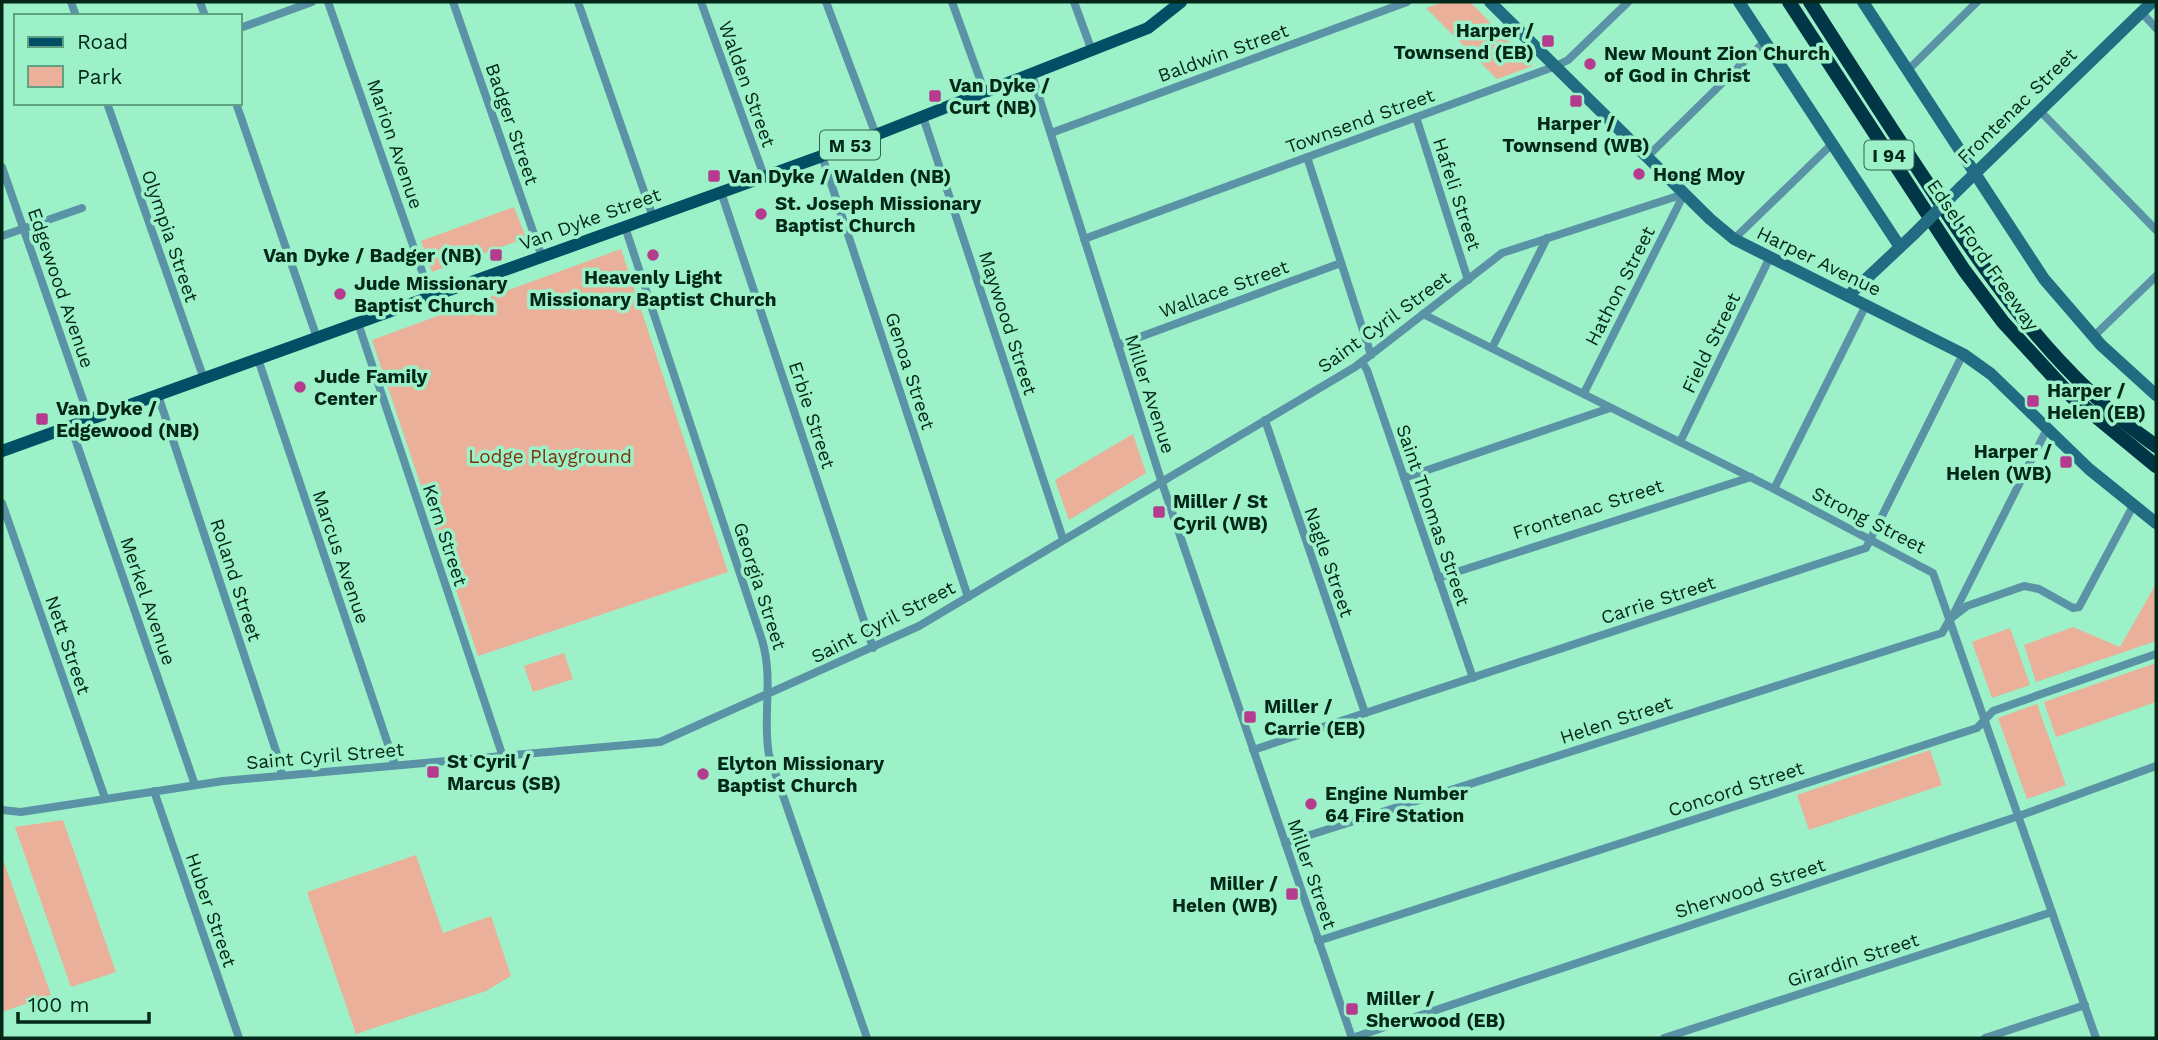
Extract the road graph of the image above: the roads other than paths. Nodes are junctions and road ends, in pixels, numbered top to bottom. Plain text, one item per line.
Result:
1 (312, 2) edge
2 (328, 2) edge
3 (453, 2) edge
4 (578, 2) edge
5 (701, 2) edge
6 (826, 2) edge
7 (952, 2) edge
8 (1074, 2) edge
9 (1181, 2) edge
10 (1407, 2) edge
11 (1490, 2) edge
12 (1628, 2) edge
13 (1739, 2) edge
14 (1789, 2) edge
15 (1810, 2) edge
16 (1863, 2) edge
17 (1978, 2) edge
18 (2152, 2) edge
19 (2141, 12) junction
20 (242, 26) edge
21 (2156, 28) edge
22 (1765, 41) junction
23 (1092, 51) junction
24 (1556, 66) junction
25 (1907, 71) junction
26 (1032, 75) junction
27 (985, 93) junction
28 (108, 105) edge
29 (237, 105) edge
30 (2040, 111) junction
31 (923, 117) junction
32 (1416, 117) junction
33 (1051, 133) junction
34 (876, 135) junction
35 (1832, 144) junction
36 (822, 156) junction
37 (1648, 156) junction
38 (1307, 157) junction
39 (2, 167) edge
40 (1975, 174) junction
41 (764, 176) junction
42 (721, 192) junction
43 (1684, 194) junction
44 (82, 208) dead end
45 (653, 217) junction
46 (625, 227) junction
47 (23, 229) junction
48 (2156, 230) edge
49 (2, 236) edge
50 (1547, 238) junction
51 (1084, 239) junction
52 (1734, 239) junction
53 (1900, 247) junction
54 (542, 257) junction
55 (1770, 257) junction
56 (1341, 263) junction
57 (2156, 276) edge
58 (1468, 280) junction
59 (1848, 296) junction
60 (431, 297) junction
61 (1866, 305) junction
62 (1423, 314) junction
63 (358, 323) junction
64 (2093, 337) junction
65 (317, 338) junction
66 (1118, 345) junction
67 (1492, 348) junction
68 (1964, 354) junction
69 (1371, 355) junction
70 (258, 359) junction
71 (1362, 362) junction
72 (204, 379) junction
73 (1584, 393) junction
74 (158, 395) junction
75 (2156, 395) edge
76 (1610, 408) junction
77 (90, 420) junction
78 (1265, 420) junction
79 (71, 427) junction
80 (2048, 429) junction
81 (1680, 442) junction
82 (2156, 446) edge
83 (2, 451) edge
84 (2156, 466) edge
85 (1751, 477) junction
86 (1404, 478) junction
87 (1161, 480) junction
88 (1774, 489) junction
89 (2, 503) edge
90 (2133, 506) junction
91 (2156, 523) edge
92 (1063, 539) junction
93 (1871, 539) junction
94 (1438, 578) junction
95 (968, 597) junction
96 (1950, 619) junction
97 (873, 648) junction
98 (2156, 654) edge
99 (1473, 678) junction
100 (770, 695) junction
101 (1365, 713) junction
102 (1985, 719) junction
103 (1243, 720) joint
104 (1253, 750) junction
105 (503, 757) junction
106 (395, 765) junction
107 (2156, 766) edge
108 (281, 775) junction
109 (195, 785) junction
110 (154, 791) junction
111 (104, 798) junction
112 (2, 810) edge
113 (2019, 816) junction
114 (1285, 843) junction
115 (2052, 912) junction
116 (1318, 941) junction
117 (2085, 1005) junction
118 (239, 1038) edge
119 (867, 1038) edge
120 (1352, 1038) edge
121 (1664, 1038) edge
122 (1986, 1038) edge
123 (2096, 1038) edge

1 - 20 street
2 - 60 street, Marion Avenue
3 - 54 street, Badger Street
4 - 45 street
5 - 41 street, Walden Street
6 - 34 street
7 - 27 street
8 - 23 street
9 - 23 main road, Van Dyke Street / M 53
10 - 33 street, Baldwin Street
11 - 24 street, Harper Avenue
12 - 24 street, Townsend Street
13 - 22 street
14 - 84 highway, Edsel Ford Freeway / I 94
15 - 82 highway, Edsel Ford Freeway / I 94
16 - 25 street
17 - 25 street
18 - 19 street, Frontenac Street
19 - 21 street
19 - 30 street, Frontenac Street
22 - 35 street
22 - 37 street
23 - 26 main road, Van Dyke Street / M 53
24 - 32 street, Townsend Street
24 - 37 street, Harper Avenue
25 - 40 street
26 - 27 main road, Van Dyke Street / M 53
26 - 33 street, Miller Avenue
27 - 31 main road, Van Dyke Street / M 53
28 - 72 street, Olympia Street
29 - 65 street
30 - 40 street, Frontenac Street
30 - 48 street
31 - 34 main road, Van Dyke Street / M 53
31 - 92 street, Maywood Street
32 - 38 street, Townsend Street
32 - 58 street, Hafeli Street
33 - 51 street, Miller Avenue
34 - 36 main road, Van Dyke Street / M 53
35 - 52 street
35 - 53 street
36 - 41 main road, Van Dyke Street / M 53
36 - 95 street, Genoa Street
37 - 43 street, Harper Avenue
38 - 51 street, Townsend Street
38 - 56 street
39 - 47 street, Edgewood Avenue
40 - 53 street, Frontenac Street, bridge
40 - 64 street
41 - 42 main road, Van Dyke Street / M 53
42 - 45 main road, Van Dyke Street / M 53
42 - 97 street, Erbie Street
43 - 50 street, Saint Cyril Street
43 - 52 street, Harper Avenue
43 - 73 street, Hathon Street
44 - 47 street
45 - 46 main road, Van Dyke Street / M 53
46 - 54 main road, Van Dyke Street / M 53
46 - 100 street, Georgia Street
47 - 49 street
47 - 77 street, Edgewood Avenue
50 - 58 street, Saint Cyril Street
50 - 67 street
51 - 66 street, Miller Avenue
52 - 55 street, Harper Avenue
53 - 59 street, Frontenac Street
54 - 60 main road, Van Dyke Street / M 53
55 - 59 street, Harper Avenue
55 - 81 street, Field Street
56 - 66 street, Wallace Street
56 - 69 street
57 - 64 street
58 - 62 street, Saint Cyril Street
59 - 61 street, Harper Avenue
60 - 63 main road, Van Dyke Street / M 53
61 - 68 street, Harper Avenue
61 - 88 street
62 - 67 street, Strong Street
62 - 69 street, Saint Cyril Street
63 - 65 main road, Van Dyke Street / M 53
63 - 105 street, Kern Street
64 - 75 street
65 - 70 main road, Van Dyke Street / M 53
66 - 87 street, Miller Avenue
67 - 73 street, Strong Street
68 - 80 street, Harper Avenue
68 - 93 street
69 - 71 street, Saint Cyril Street
70 - 72 main road, Van Dyke Street / M 53
70 - 106 street, Marcus Avenue
71 - 78 street, Saint Cyril Street
71 - 86 street, Saint Thomas Street
72 - 74 main road, Van Dyke Street / M 53
73 - 76 street, Strong Street
74 - 77 main road, Van Dyke Street / M 53
74 - 108 street, Roland Street
76 - 81 street, Strong Street
76 - 86 street
77 - 79 main road, Van Dyke Street / M 53
78 - 87 street, Saint Cyril Street
78 - 101 street, Nagle Street
79 - 83 main road, Van Dyke Street / M 53
79 - 109 street, Merkel Avenue
80 - 90 street, Harper Avenue
80 - 96 street, Helen Street
81 - 85 street, Strong Street
85 - 88 street, Strong Street
85 - 94 street, Frontenac Street
86 - 94 street, Saint Thomas Street
87 - 92 street, Saint Cyril Street
87 - 103 street, Miller Avenue
88 - 93 street, Strong Street
89 - 111 street, Nett Street
90 - 91 street, Harper Avenue
90 - 96 street
92 - 95 street, Saint Cyril Street
93 - 96 street, Strong Street
93 - 99 street, Carrie Street
94 - 99 street, Saint Thomas Street
95 - 97 street, Saint Cyril Street
96 - 102 street, Strong Street
96 - 114 street, Helen Street
97 - 100 street, Saint Cyril Street
98 - 102 street, Concord Street
99 - 101 street, Carrie Street
100 - 105 street, Saint Cyril Street
100 - 119 street, Georgia Street
101 - 104 street, Carrie Street
102 - 113 street, Strong Street
102 - 116 street, Concord Street
103 - 104 street, Miller Street
104 - 114 street, Miller Street
105 - 106 street, Saint Cyril Street
106 - 108 street, Saint Cyril Street
107 - 113 street, Sherwood Street
108 - 109 street, Saint Cyril Street
109 - 110 street, Saint Cyril Street
110 - 111 street, Saint Cyril Street
110 - 118 street, Huber Street
111 - 112 street, Saint Cyril Street
113 - 115 street, Strong Street
113 - 120 street, Sherwood Street
114 - 116 street, Miller Street
115 - 117 street, Strong Street
115 - 121 street, Girardin Street
116 - 120 street, Miller Street
117 - 122 street
117 - 123 street, Strong Street

